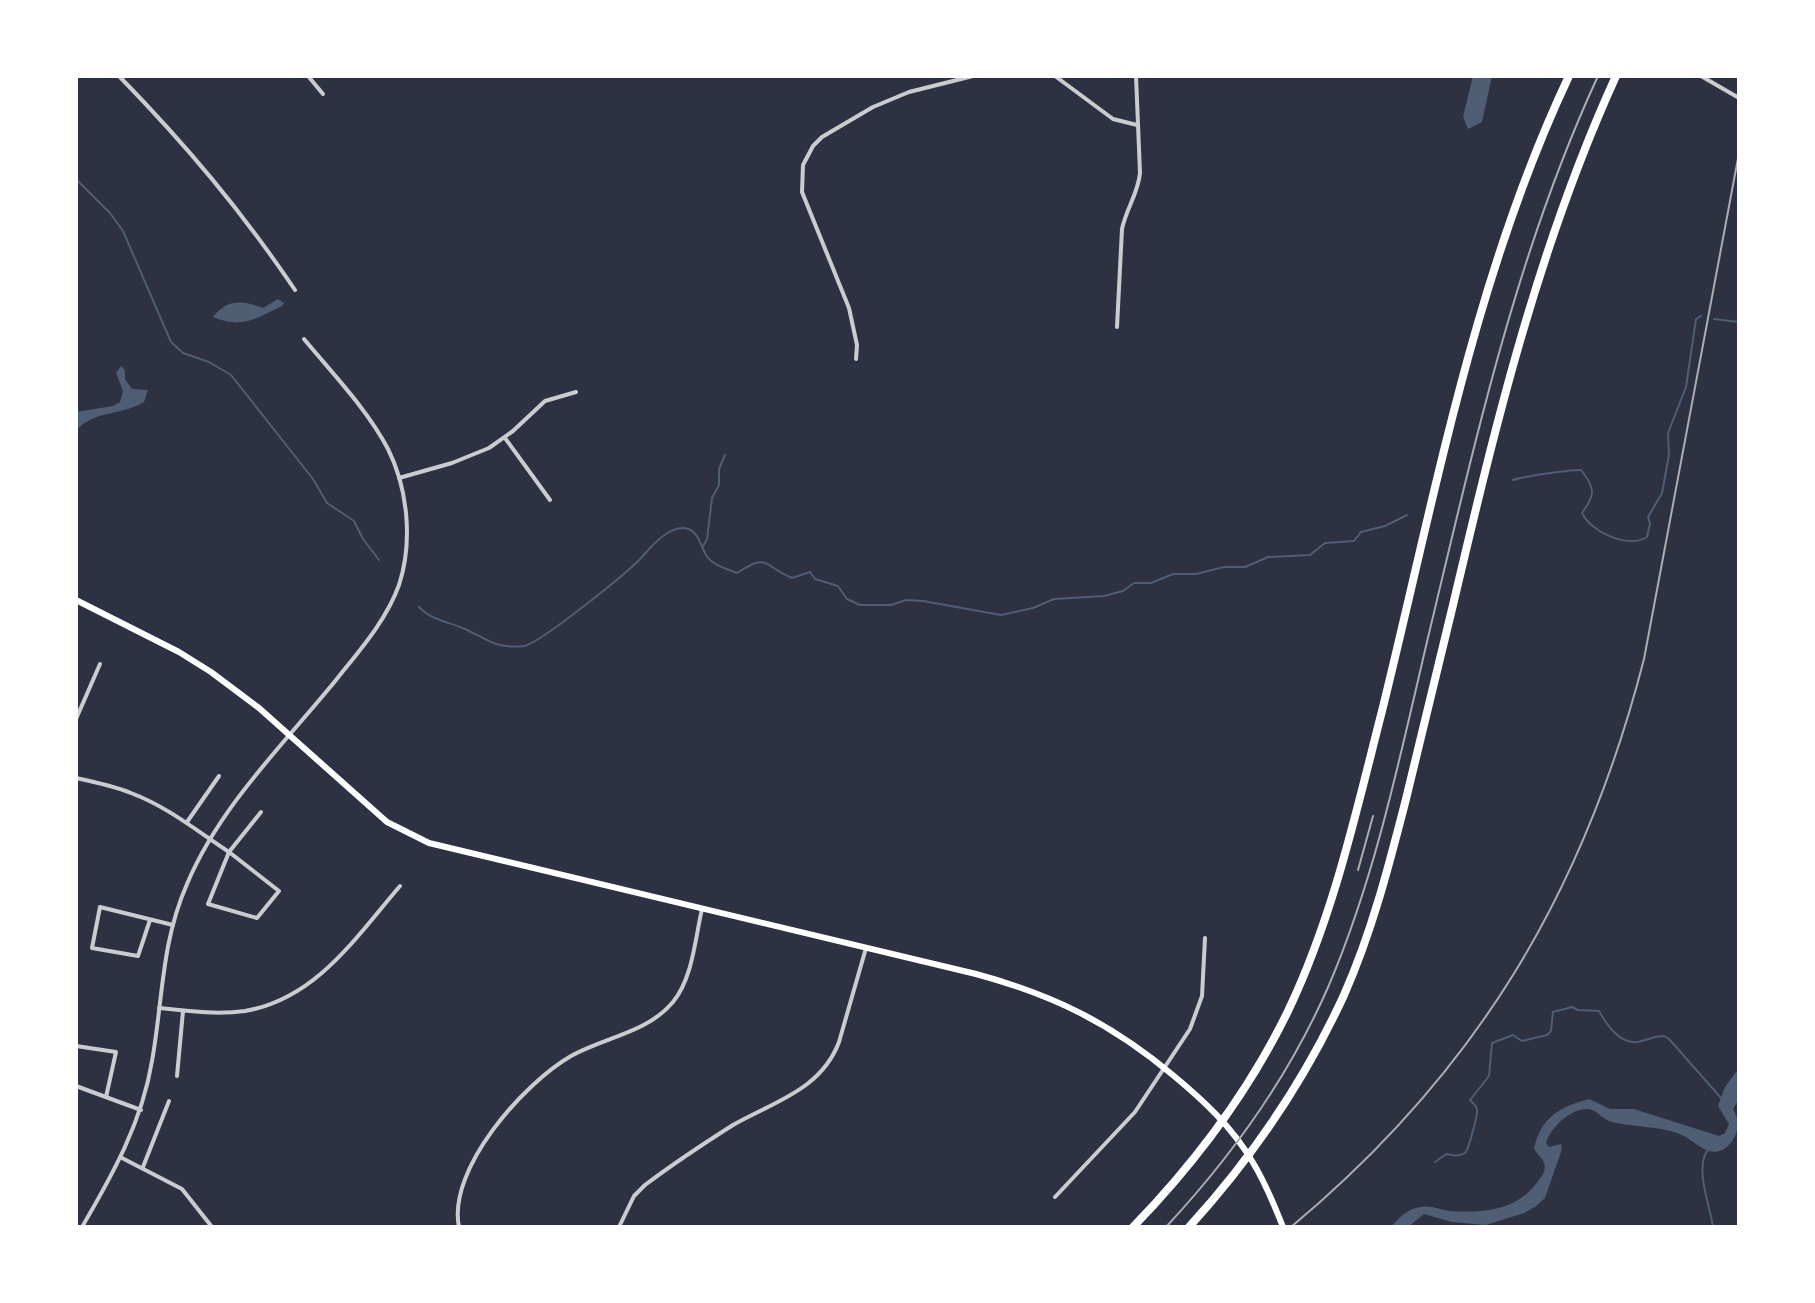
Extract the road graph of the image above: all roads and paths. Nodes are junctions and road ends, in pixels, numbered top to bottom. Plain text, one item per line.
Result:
1 (119, 76) edge
2 (308, 76) edge
3 (973, 76) edge
4 (1055, 76) edge
5 (1136, 76) edge
6 (1569, 76) edge
7 (1616, 76) edge
8 (1701, 76) edge
9 (323, 94) dead end
10 (1739, 98) edge
11 (1137, 125) junction
12 (295, 290) dead end
13 (1117, 327) dead end
14 (304, 339) dead end
15 (856, 359) dead end
16 (576, 392) dead end
17 (505, 438) junction
18 (399, 478) junction
19 (550, 500) dead end
20 (76, 600) edge
21 (100, 664) dead end
22 (76, 719) edge
23 (291, 735) junction
24 (219, 776) dead end
25 (76, 778) edge
26 (261, 812) dead end
27 (187, 822) junction
28 (210, 839) junction
29 (229, 852) junction
30 (400, 886) dead end
31 (702, 909) junction
32 (150, 920) junction
33 (173, 925) junction
34 (1205, 938) dead end
35 (866, 948) junction
36 (159, 1008) junction
37 (183, 1011) junction
38 (76, 1046) edge
39 (1164, 1067) junction
40 (177, 1076) dead end
41 (76, 1086) edge
42 (106, 1097) junction
43 (169, 1101) dead end
44 (141, 1110) junction
45 (122, 1158) junction
46 (143, 1167) junction
47 (1055, 1197) dead end
48 (1282, 1223) edge
49 (82, 1227) edge
50 (212, 1227) edge
51 (459, 1227) edge
52 (619, 1227) edge
53 (1133, 1227) edge
54 (1189, 1227) edge

1 - 12 street
2 - 9 street
3 - 15 street
4 - 11 street
5 - 11 street
6 - 53 highway
7 - 54 highway
8 - 10 street
11 - 13 street
14 - 18 street
16 - 17 street
17 - 18 street
17 - 19 street
18 - 23 street
20 - 23 main road
21 - 22 street
23 - 28 street
23 - 31 main road
24 - 27 street
25 - 27 street
26 - 29 street
27 - 28 street
28 - 29 street
28 - 33 street
29 - 29 street
30 - 37 street
31 - 35 main road
31 - 51 street
32 - 32 street
32 - 33 street
33 - 36 street
34 - 39 street
35 - 39 main road
35 - 52 street
36 - 37 street
36 - 44 street
37 - 40 street
38 - 42 street
39 - 47 street
39 - 48 main road
41 - 42 street
42 - 44 street
43 - 46 street
44 - 45 street
45 - 46 street
45 - 49 street
46 - 50 street

